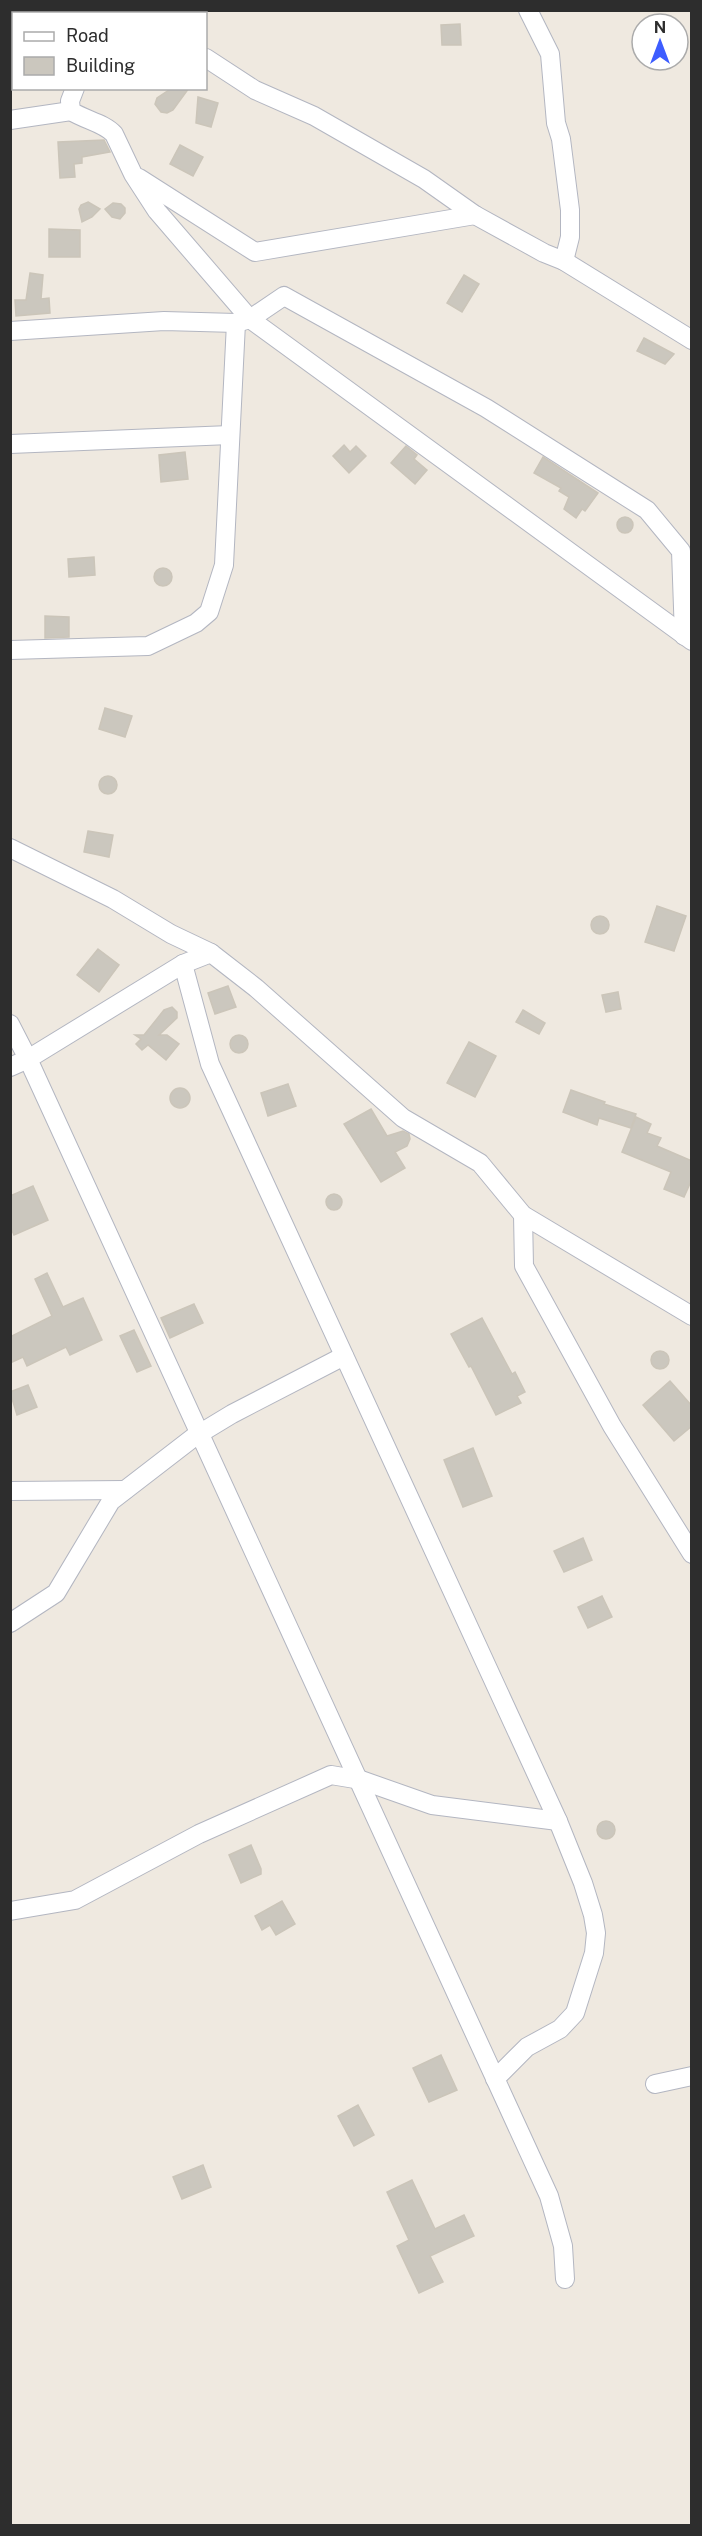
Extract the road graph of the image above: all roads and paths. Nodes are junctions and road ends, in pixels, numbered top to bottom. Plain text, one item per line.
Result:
1 (528, 10) edge
2 (207, 59) edge
3 (74, 90) edge
4 (71, 111) junction
5 (10, 120) edge
6 (133, 174) junction
7 (475, 215) junction
8 (564, 261) junction
9 (243, 321) junction
10 (10, 331) edge
11 (692, 340) edge
12 (230, 435) junction
13 (10, 444) edge
14 (688, 639) edge
15 (10, 650) edge
16 (10, 848) edge
17 (211, 953) junction
18 (183, 964) junction
19 (10, 1024) edge
20 (28, 1059) junction
21 (10, 1067) edge
22 (523, 1215) junction
23 (692, 1316) edge
24 (344, 1356) junction
25 (198, 1435) junction
26 (125, 1490) junction
27 (10, 1491) edge
28 (692, 1554) edge
29 (10, 1623) edge
30 (361, 1780) junction
31 (558, 1821) junction
32 (10, 1911) edge
33 (692, 2076) edge
34 (495, 2079) junction
35 (655, 2084) dead end
36 (565, 2279) dead end

1 - 8 street
2 - 7 street
3 - 4 street
4 - 5 street
4 - 6 street
6 - 7 street
6 - 9 street
7 - 8 street
8 - 11 street
9 - 10 street
9 - 12 street
9 - 14 street
9 - 14 street
12 - 13 street
12 - 15 street
16 - 17 street
17 - 18 street
17 - 22 street
18 - 20 street
18 - 24 street
19 - 20 street
20 - 21 street
20 - 25 street
22 - 23 street
22 - 28 street
24 - 25 street
24 - 31 street
25 - 26 street
25 - 30 street
26 - 27 street
26 - 29 street
30 - 31 street
30 - 32 street
30 - 34 street
31 - 34 street
33 - 35 street
34 - 36 street

